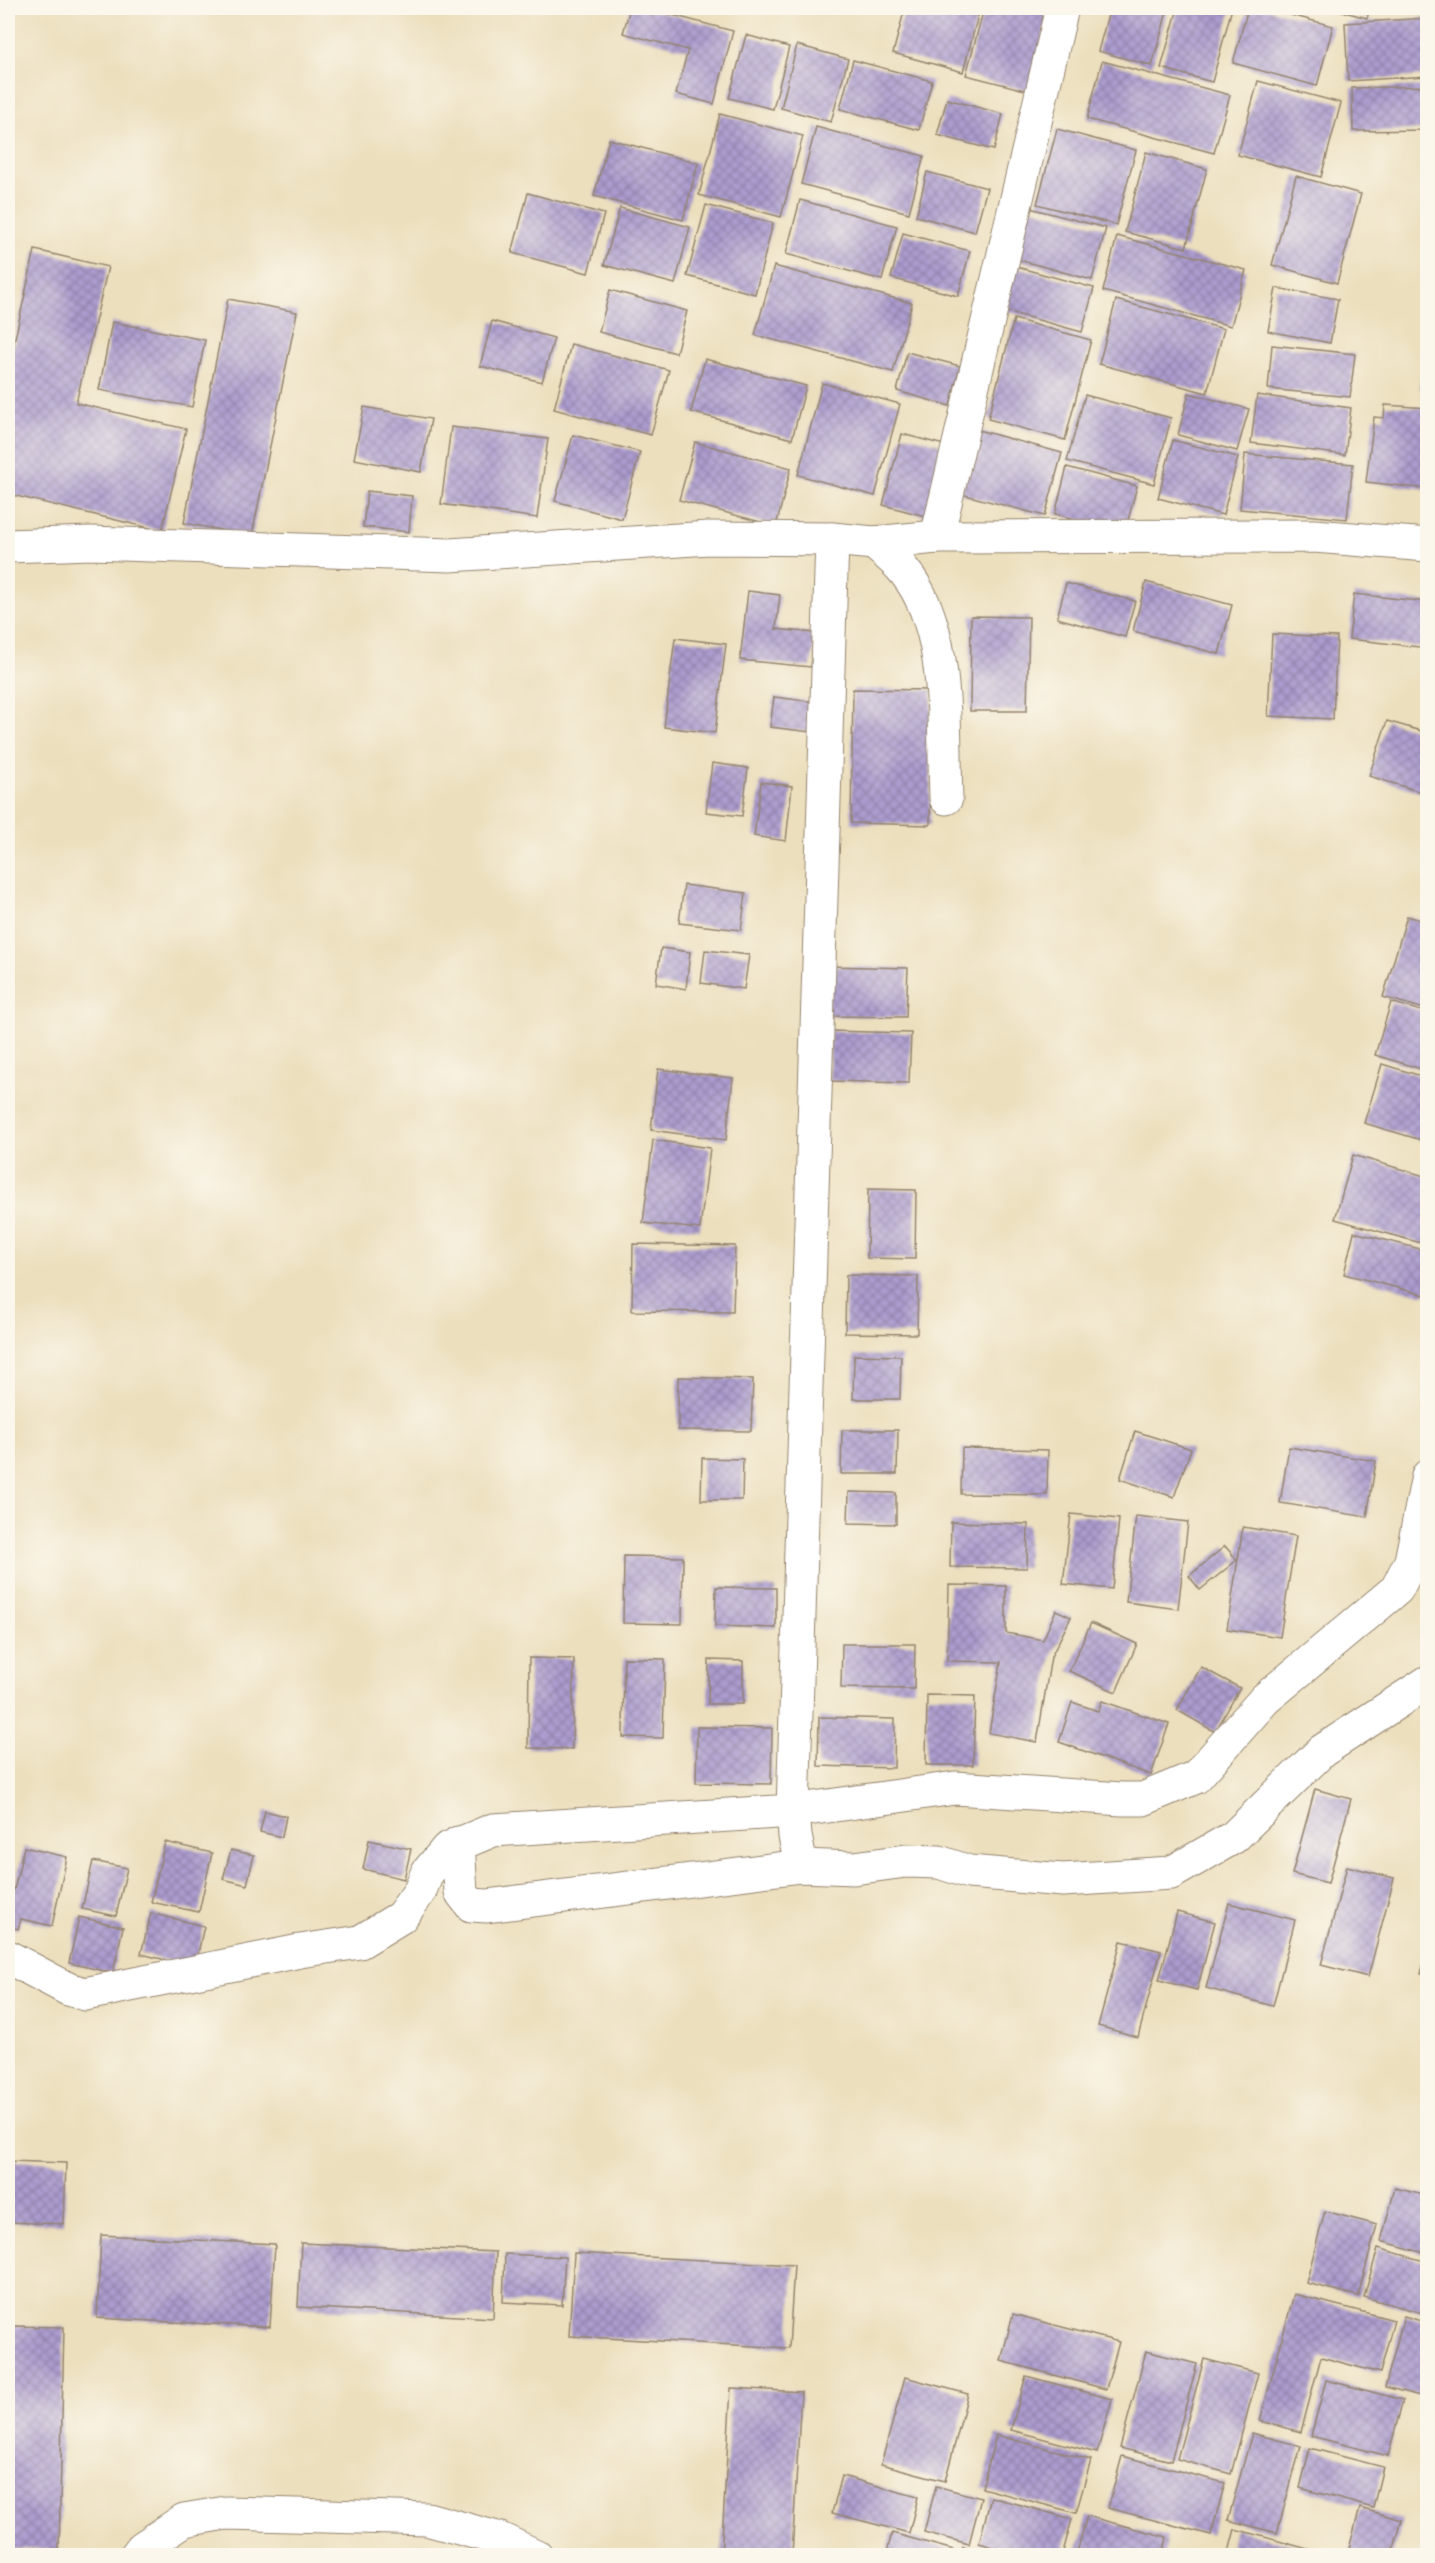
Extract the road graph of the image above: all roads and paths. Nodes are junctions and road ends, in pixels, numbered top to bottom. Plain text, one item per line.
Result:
1 (1062, 8) edge
2 (937, 537) junction
3 (832, 539) junction
4 (874, 543) junction
5 (1428, 545) edge
6 (8, 546) edge
7 (946, 798) dead end
8 (1428, 1476) edge
9 (1428, 1682) edge
10 (797, 1842) junction
11 (458, 1851) junction
12 (8, 1957) edge
13 (136, 2556) edge
14 (536, 2556) edge

1 - 2 street
2 - 4 street
2 - 5 street
3 - 4 street
3 - 6 street
3 - 10 street
4 - 7 street
8 - 10 street
9 - 10 street
10 - 11 street
10 - 11 street
11 - 12 street
13 - 14 street

